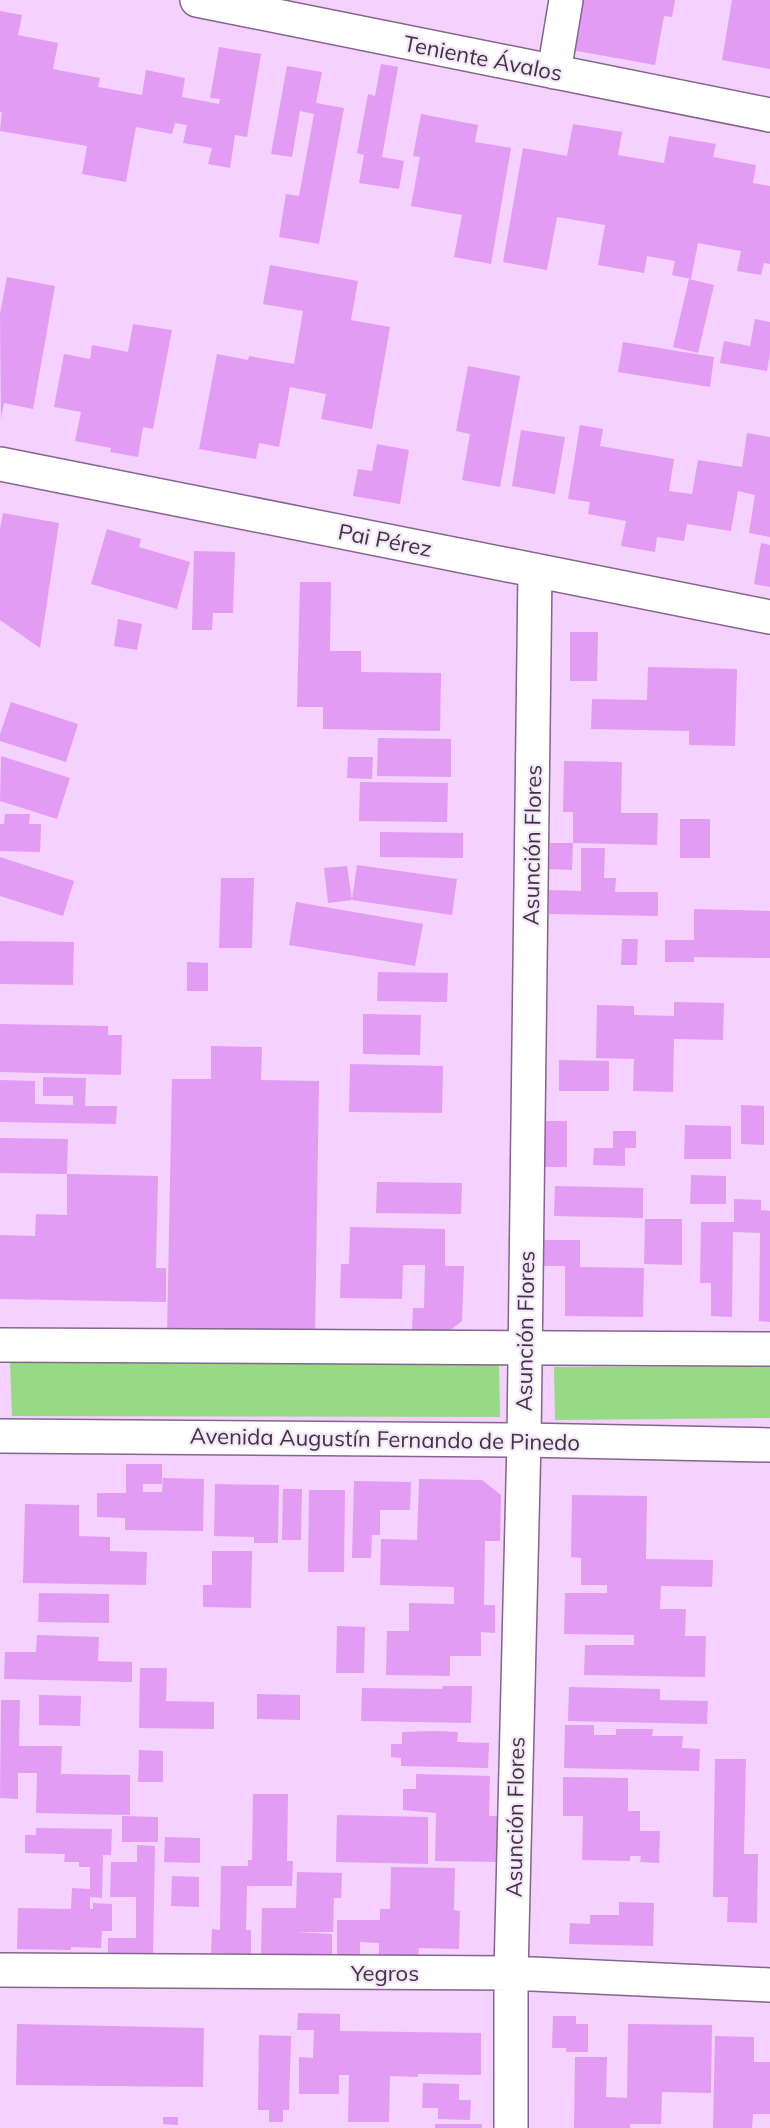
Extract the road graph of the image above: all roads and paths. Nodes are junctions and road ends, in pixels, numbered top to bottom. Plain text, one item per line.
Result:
1 (197, 0) edge
2 (566, 0) edge
3 (554, 72) junction
4 (770, 115) edge
5 (0, 464) edge
6 (535, 570) junction
7 (770, 617) edge
8 (0, 1346) edge
9 (525, 1348) junction
10 (770, 1349) edge
11 (0, 1436) edge
12 (524, 1440) junction
13 (770, 1445) edge
14 (0, 1970) edge
15 (511, 1973) junction
16 (770, 1985) edge
17 (511, 2128) edge

1 - 3 main road, Teniente Ávalos
2 - 3 main road
3 - 4 main road, Teniente Ávalos
5 - 6 main road, Pai Pérez
6 - 7 main road, Pai Pérez
6 - 9 main road, Asunción Flores
8 - 9 main road
9 - 10 main road
9 - 12 main road, Asunción Flores
11 - 12 main road, Avenida Augustín Fernando de Pinedo
12 - 13 main road, Avenida Augustín Fernando de Pinedo
12 - 15 main road, Asunción Flores
14 - 15 main road, Yegros
15 - 16 main road, Yegros
15 - 17 main road, Asunción Flores

